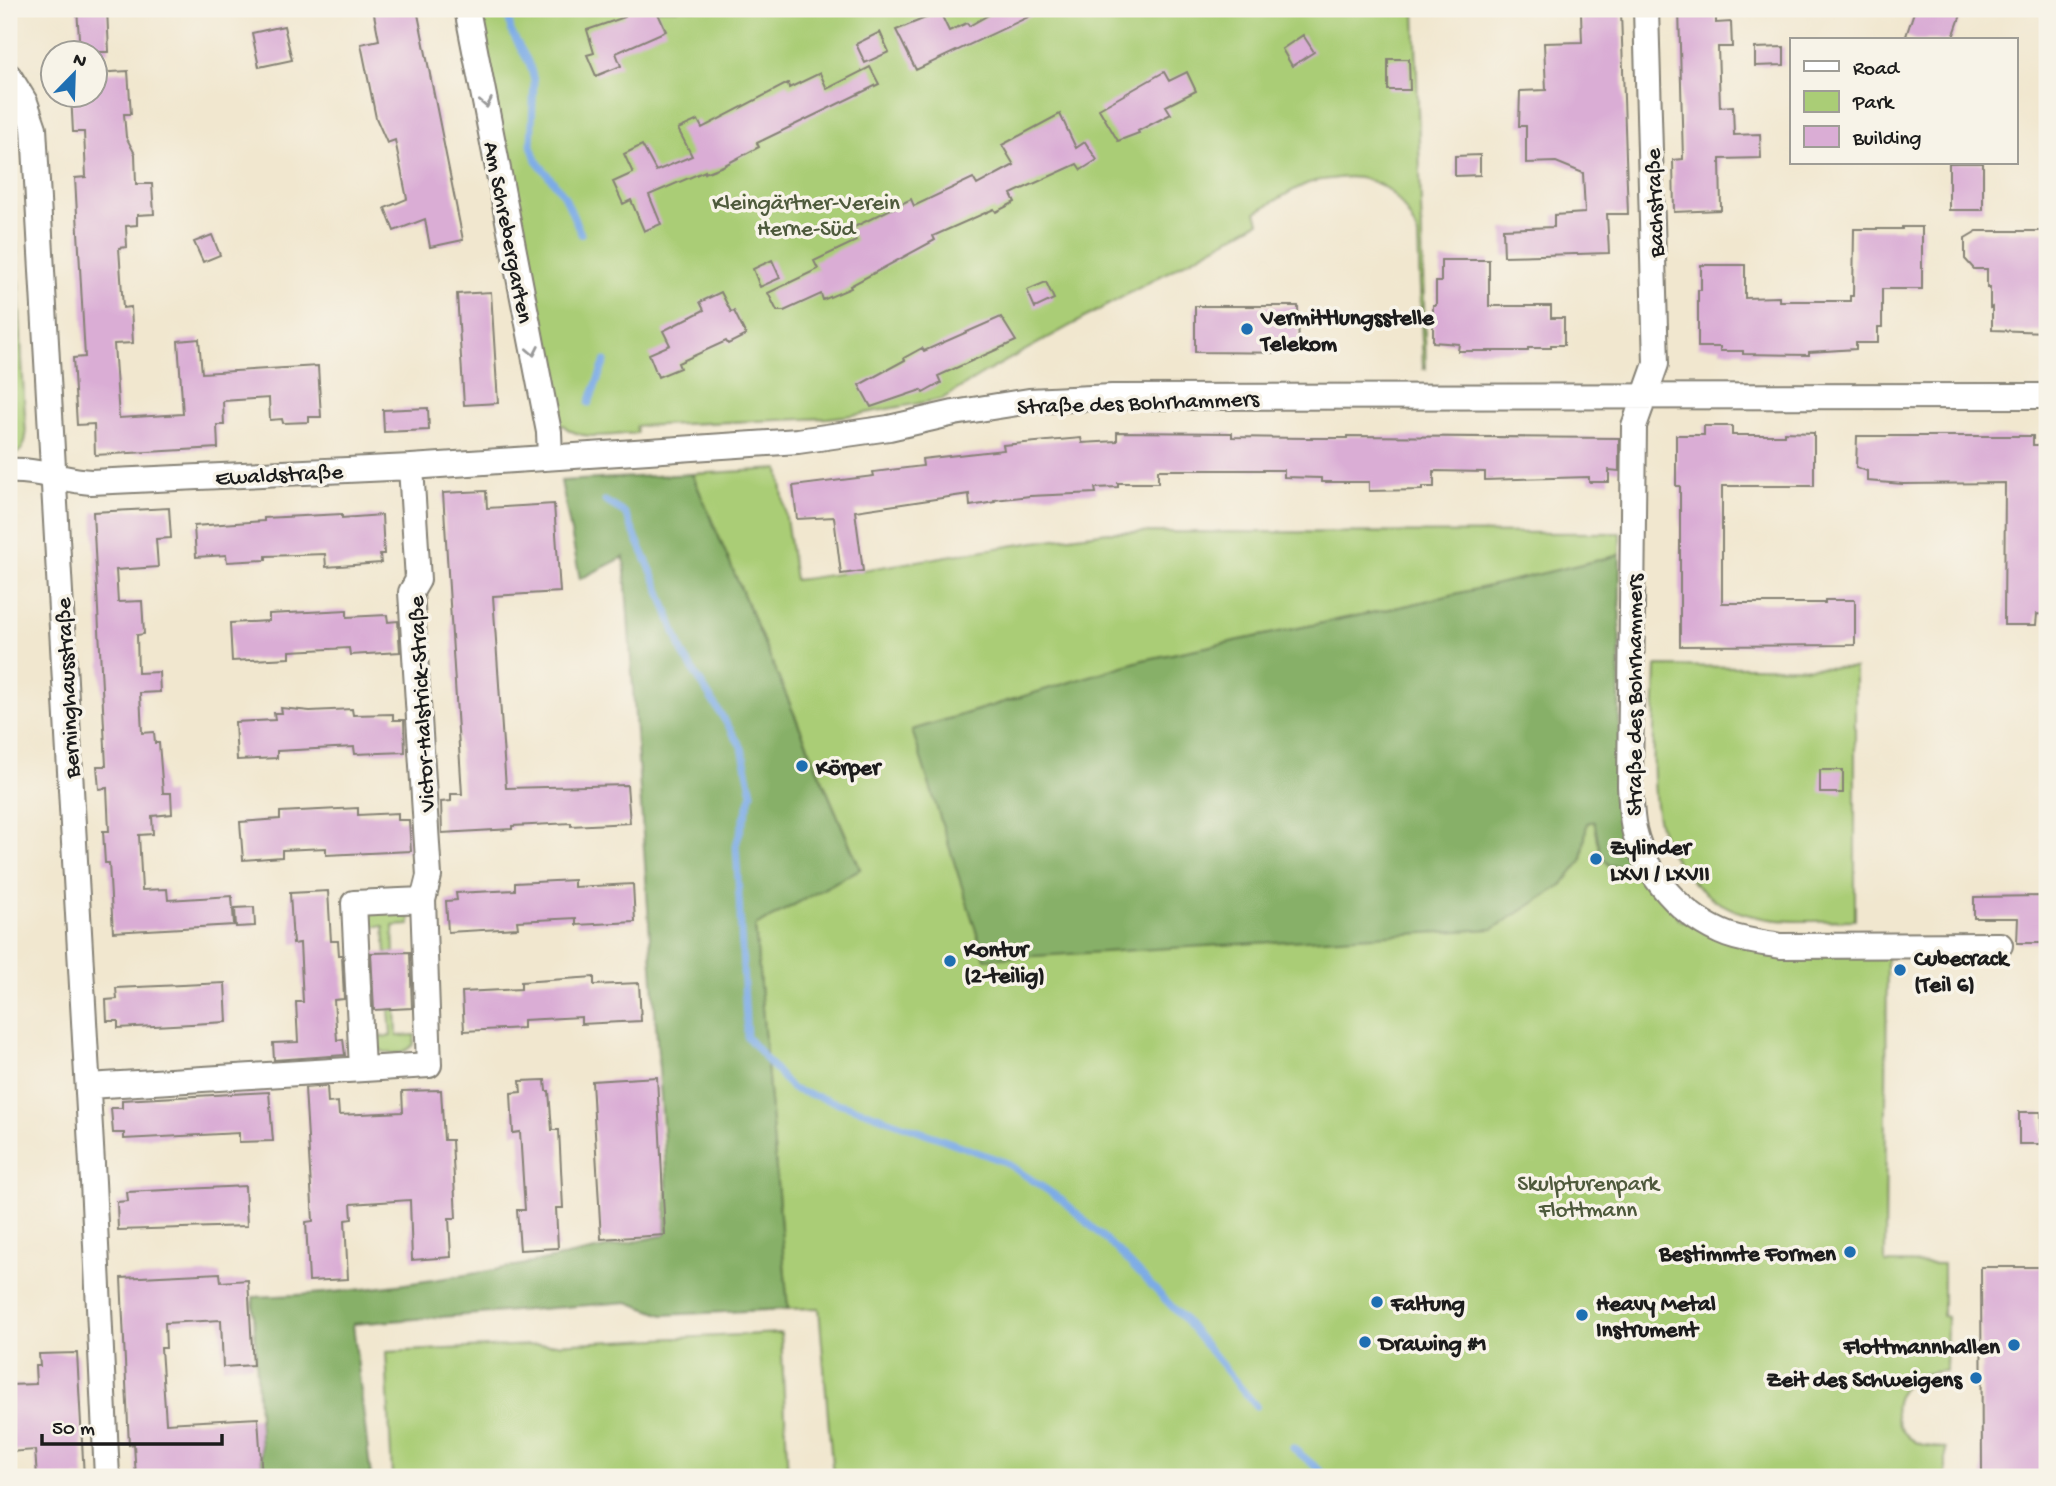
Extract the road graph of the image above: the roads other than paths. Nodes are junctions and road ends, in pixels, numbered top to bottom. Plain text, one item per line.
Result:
1 (467, 9) edge
2 (1646, 9) edge
3 (9, 76) edge
4 (1645, 396) junction
5 (2047, 396) edge
6 (550, 457) junction
7 (411, 467) junction
8 (9, 471) edge
9 (54, 478) junction
10 (423, 900) junction
11 (2000, 945) dead end
12 (362, 1069) junction
13 (88, 1086) junction
14 (107, 1477) edge

1 -> 6 street, Am Schrebergarten
2 - 4 street, Bachstraße
3 - 9 street, Berninghausstraße
4 - 5 street, Straße des Bohrhammers
4 - 6 street, Straße des Bohrhammers
4 - 11 street, Straße des Bohrhammers
6 - 7 street, Ewaldstraße
7 - 9 street, Ewaldstraße
7 - 10 street, Victor-Halstrick-Straße
8 - 9 street, Ewaldstraße
9 - 13 street, Berninghausstraße
10 - 12 street, Victor-Halstrick-Straße
10 - 12 street
12 - 13 street, Victor-Halstrick-Straße
13 - 14 street, Berninghausstraße

